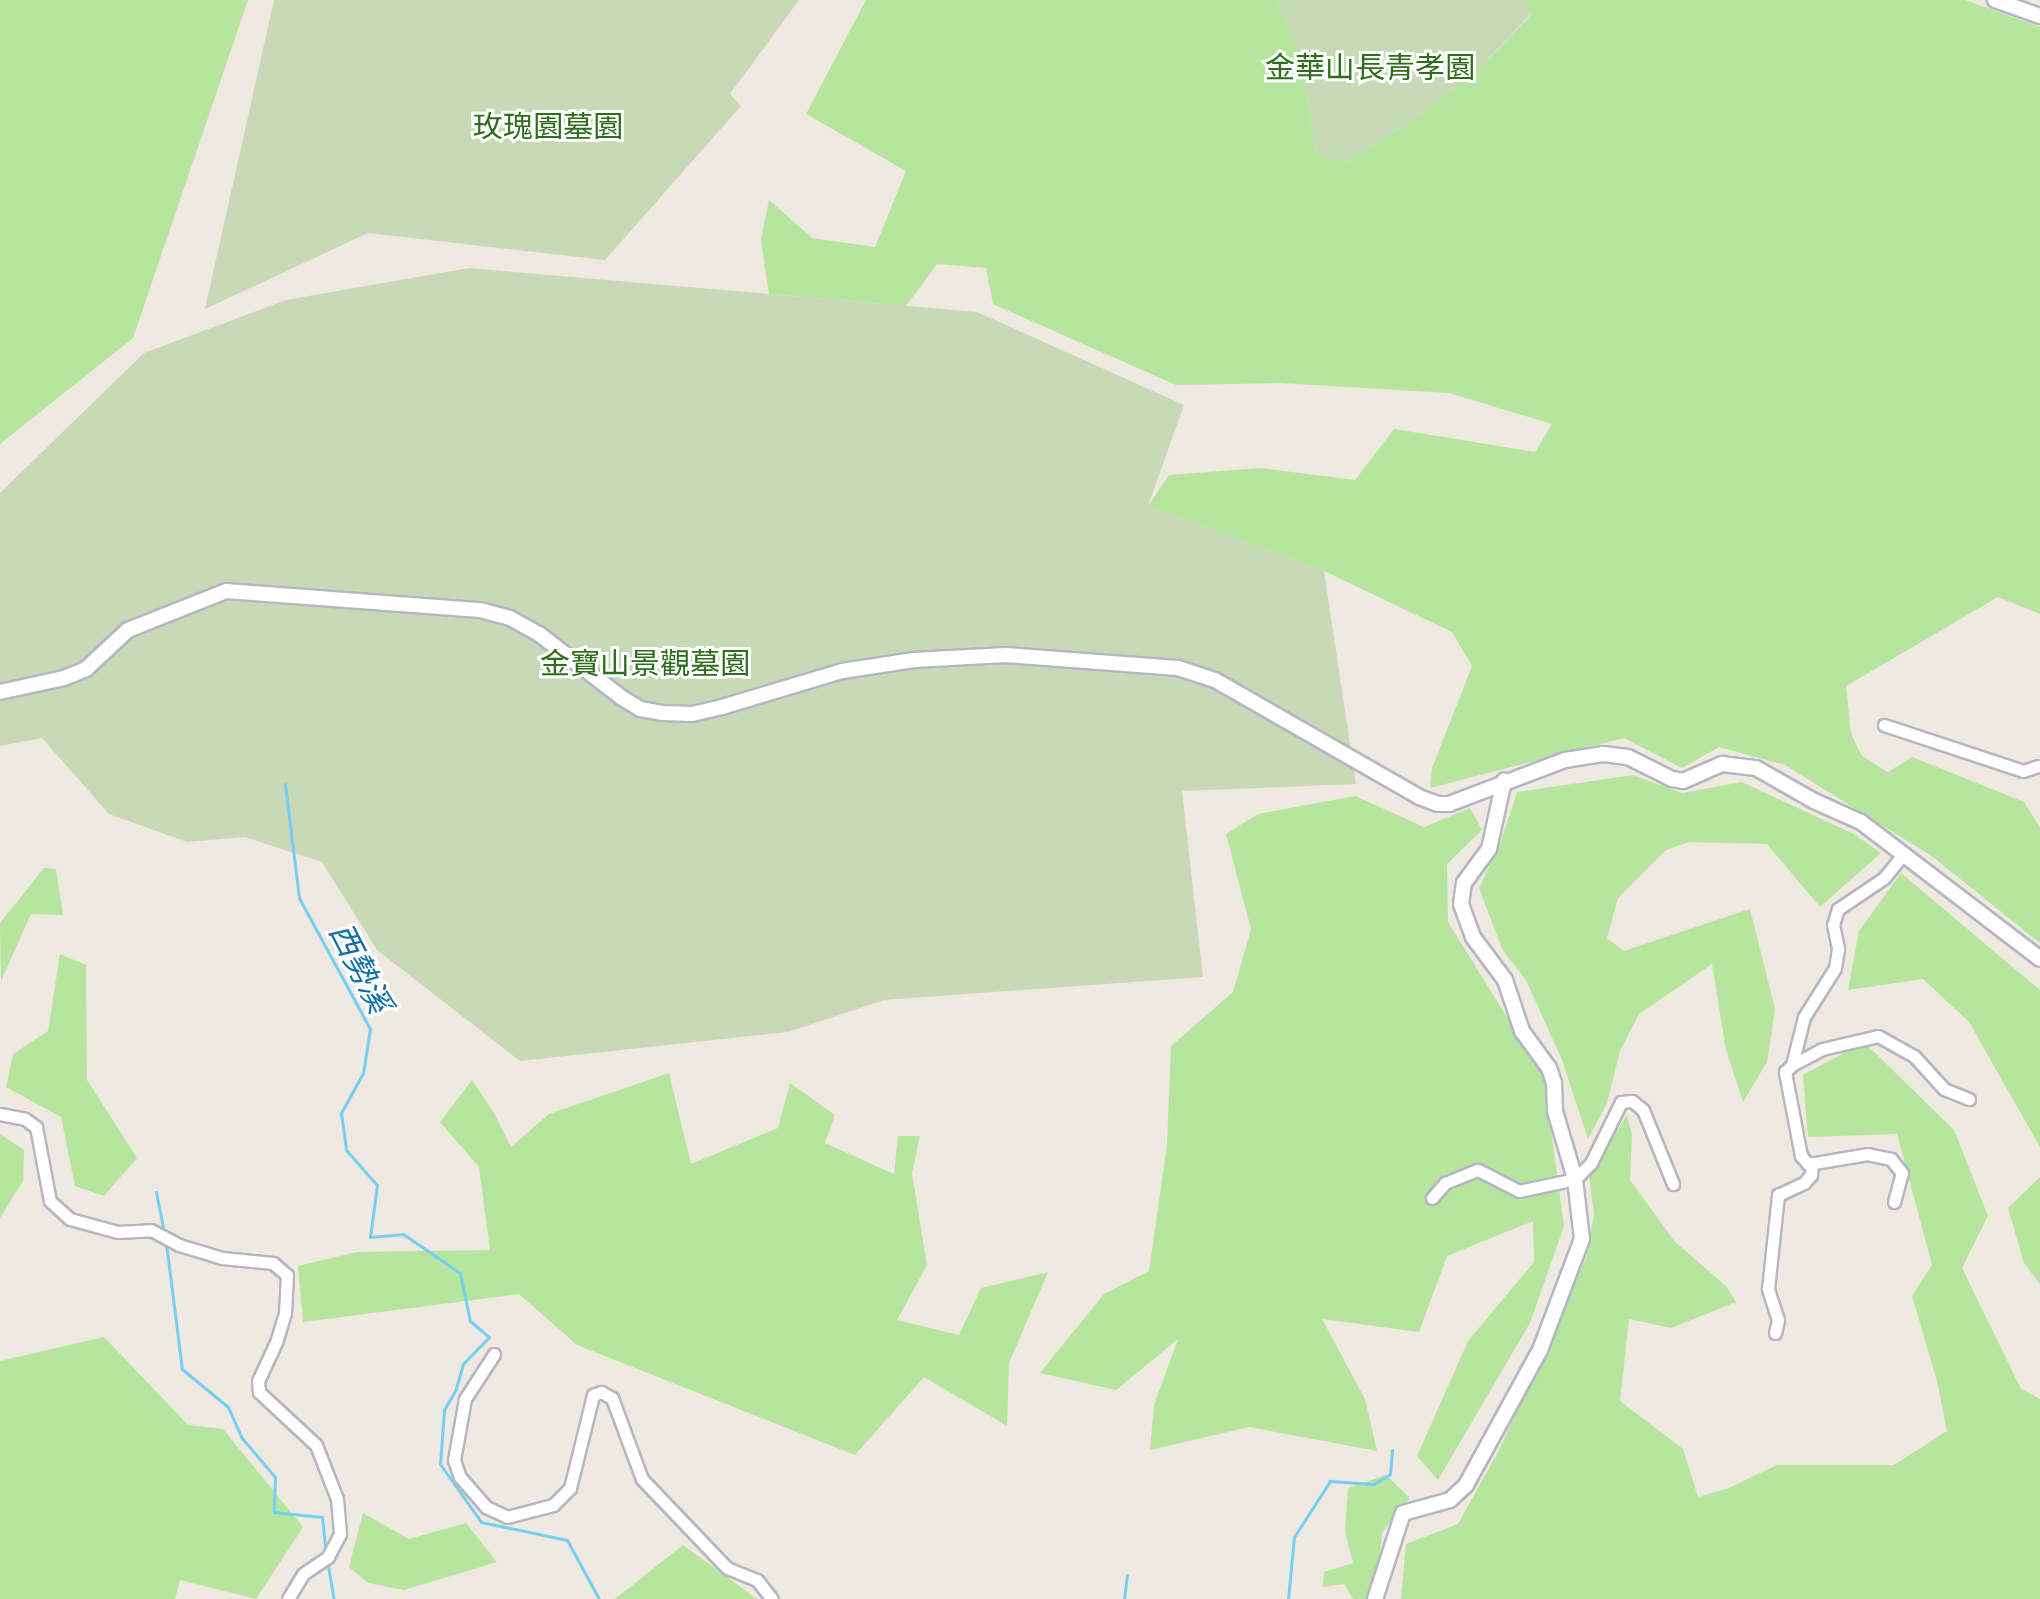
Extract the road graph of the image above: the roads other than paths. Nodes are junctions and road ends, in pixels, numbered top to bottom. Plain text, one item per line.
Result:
1 (1995, 0) edge
2 (2040, 16) edge
3 (0, 692) edge
4 (1884, 725) dead end
5 (2038, 766) dead end
6 (1504, 781) junction
7 (1904, 853) junction
8 (2040, 959) edge
9 (1792, 1065) junction
10 (1969, 1099) dead end
11 (0, 1114) edge
12 (1812, 1163) junction
13 (1575, 1179) junction
14 (1673, 1184) dead end
15 (1432, 1198) dead end
16 (1894, 1202) dead end
17 (1775, 1333) dead end
18 (494, 1354) dead end
19 (288, 1599) edge
20 (772, 1599) edge
21 (1375, 1599) edge

1 - 2 street
3 - 6 street
4 - 5 street
6 - 7 street
6 - 13 street
7 - 8 street
7 - 9 street
9 - 10 street
9 - 12 street
11 - 19 street
12 - 16 street
12 - 17 street
13 - 14 street
13 - 15 street
13 - 21 street
18 - 20 street

